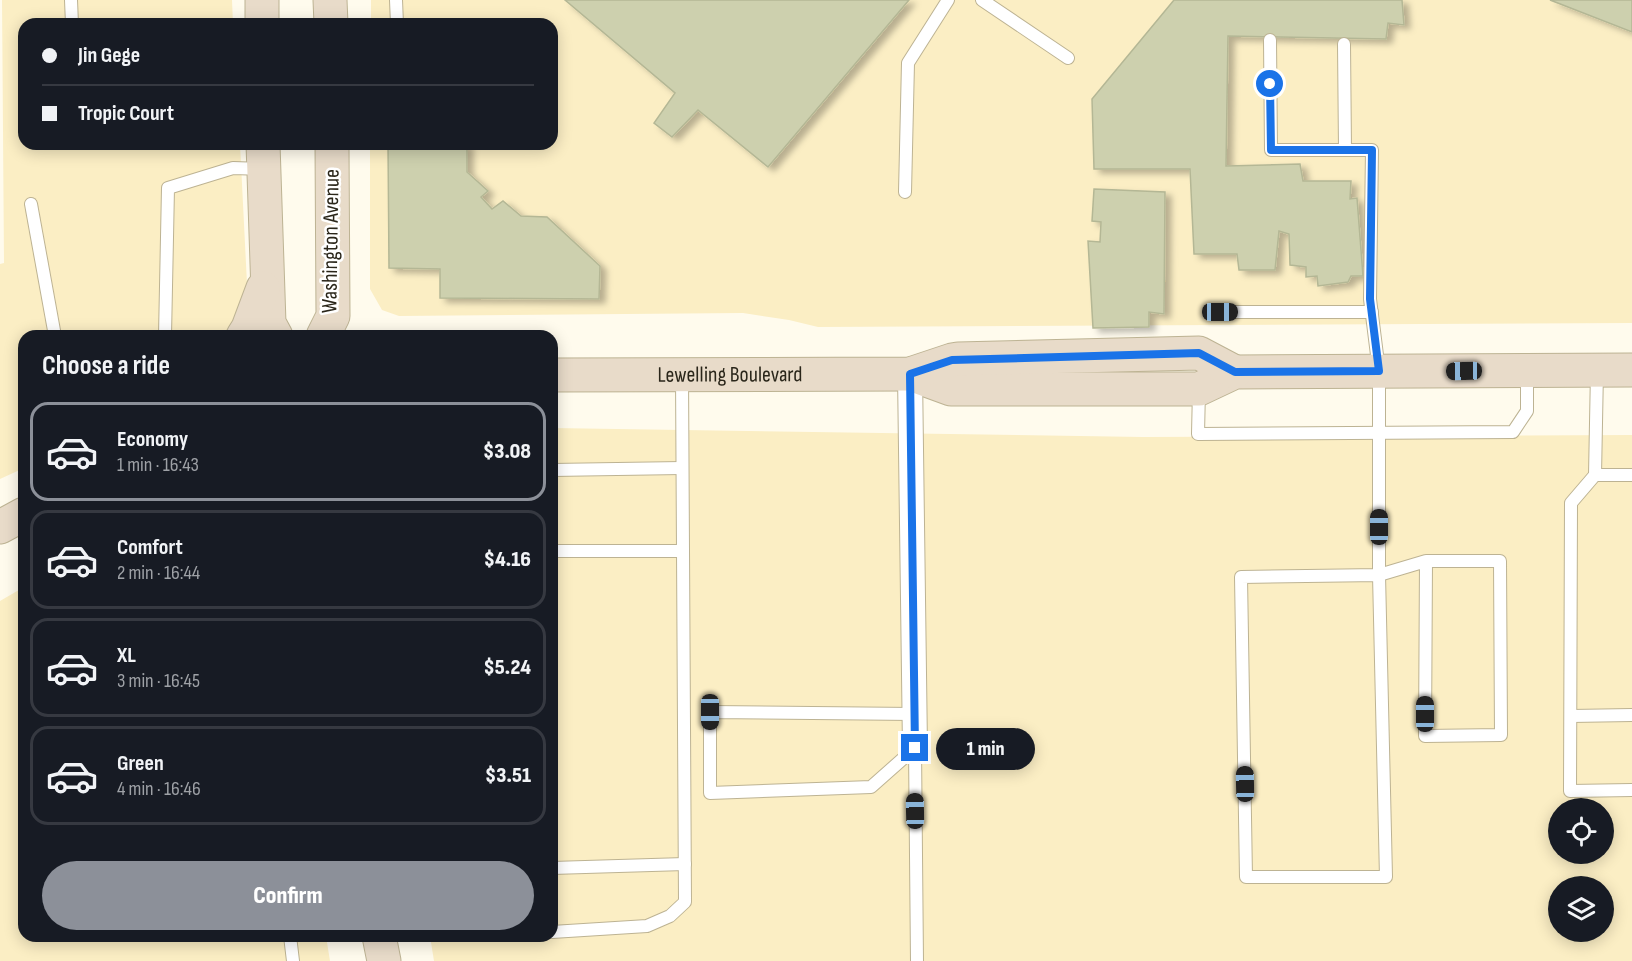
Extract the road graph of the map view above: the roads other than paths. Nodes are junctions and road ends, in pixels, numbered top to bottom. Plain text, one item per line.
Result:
1 (71, 0) edge
2 (262, 0) edge
3 (330, 0) edge
4 (396, 0) edge
5 (948, 0) edge
6 (982, 0) edge
7 (72, 18) edge
8 (262, 18) edge
9 (331, 18) edge
10 (397, 18) edge
11 (1270, 40) dead end
12 (1344, 44) dead end
13 (1068, 58) dead end
14 (332, 150) edge
15 (1345, 150) junction
16 (263, 157) edge
17 (905, 192) dead end
18 (32, 204) dead end
19 (268, 273) junction
20 (1220, 312) dead end
21 (1372, 312) junction
22 (54, 330) edge
23 (165, 330) edge
24 (247, 330) edge
25 (273, 330) edge
26 (326, 330) edge
27 (1527, 370) junction
28 (1597, 370) junction
29 (1632, 370) edge
30 (1379, 371) junction
31 (1235, 372) junction
32 (682, 374) junction
33 (910, 374) junction
34 (558, 375) edge
35 (1199, 389) junction
36 (1379, 432) junction
37 (682, 468) junction
38 (558, 470) edge
39 (1595, 475) junction
40 (1632, 475) edge
41 (18, 517) edge
42 (0, 527) edge
43 (558, 551) edge
44 (683, 551) junction
45 (1426, 561) junction
46 (1379, 575) junction
47 (914, 714) junction
48 (1632, 715) edge
49 (1571, 716) junction
50 (915, 748) junction
51 (1632, 790) edge
52 (685, 864) junction
53 (558, 868) edge
54 (558, 932) edge
55 (291, 942) edge
56 (380, 942) edge
57 (293, 961) edge
58 (384, 961) edge
59 (917, 961) edge

1 - 7 lane
2 - 8 main road
3 - 9 main road
4 - 10 lane
5 - 17 lane
6 - 13 lane
11 - 15 lane
12 - 15 lane
14 - 26 main road, Washington Avenue
15 - 21 lane
16 - 19 main road
16 - 23 lane
18 - 22 lane
19 - 24 main road
19 - 25 main road
20 - 21 lane
21 - 30 lane
27 - 28 main road, Lewelling Boulevard
27 - 30 main road, Lewelling Boulevard
27 - 36 lane
28 - 29 main road, Lewelling Boulevard
28 - 39 lane
30 - 31 main road, Lewelling Boulevard
30 - 36 lane
31 - 33 main road, Lewelling Boulevard
31 - 35 main road, Lewelling Boulevard
32 - 33 main road, Lewelling Boulevard
32 - 34 main road, Lewelling Boulevard
32 - 37 lane
33 - 35 main road, Lewelling Boulevard
33 - 47 street
35 - 36 lane
36 - 46 lane
37 - 38 lane
37 - 44 lane
39 - 40 lane
39 - 49 lane
41 - 42 main road
43 - 44 lane
44 - 52 lane
45 - 45 lane
45 - 46 lane
46 - 46 lane
47 - 50 street
47 - 50 lane
48 - 49 lane
49 - 51 lane
50 - 59 lane
52 - 53 lane
52 - 54 lane
55 - 57 lane
56 - 58 main road

